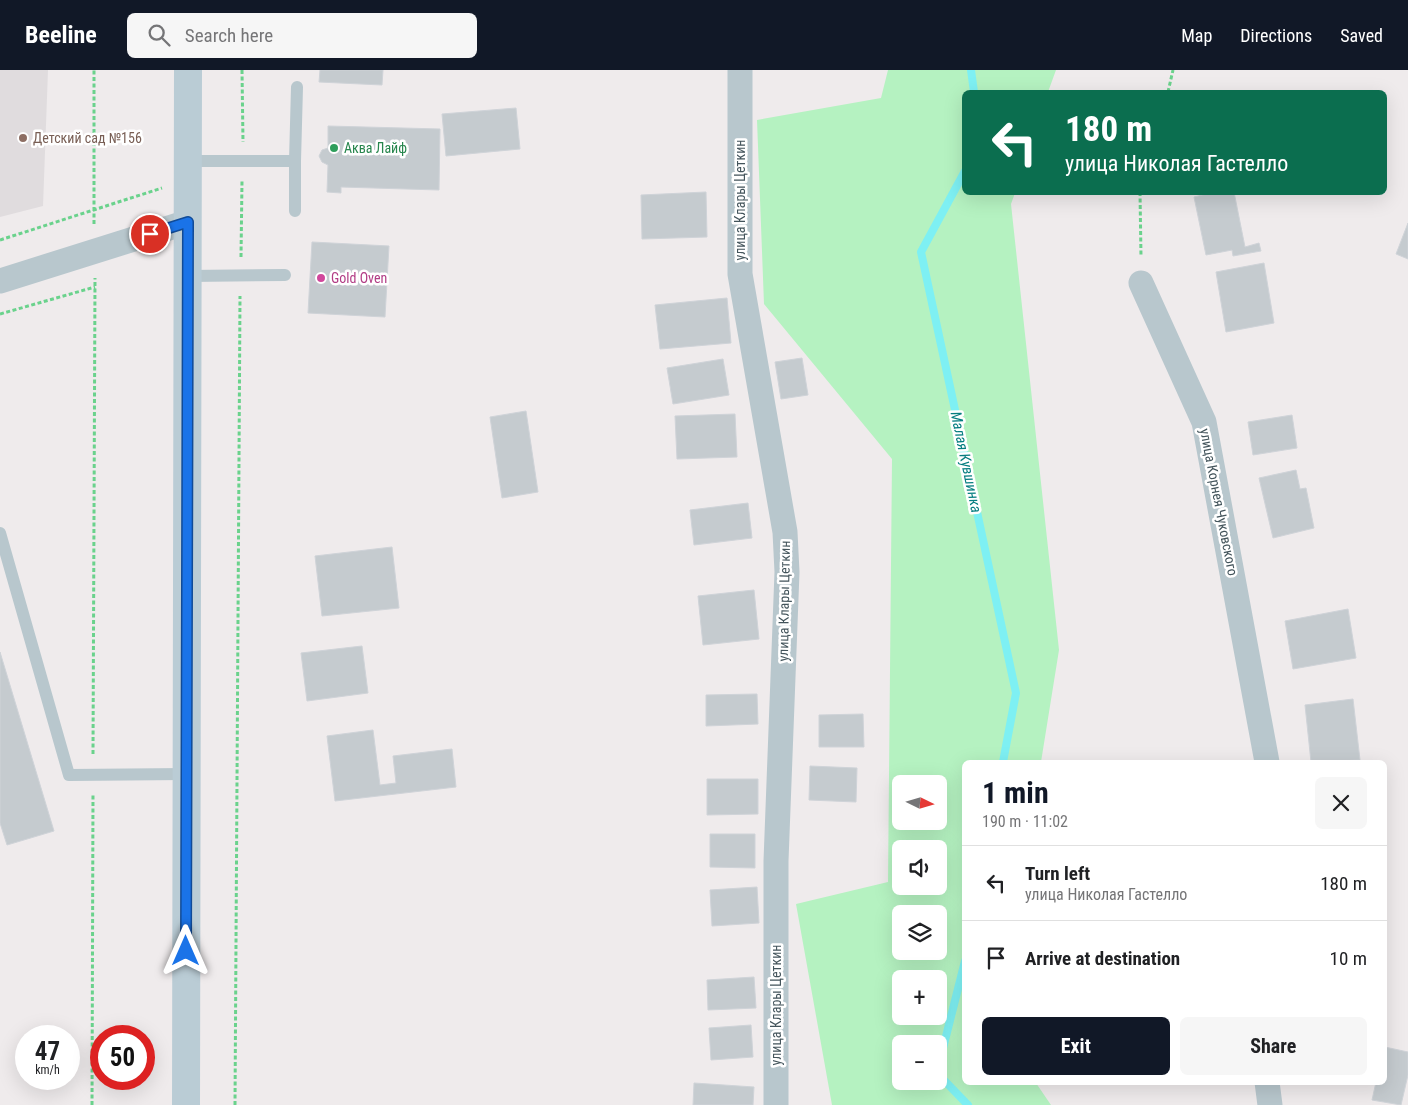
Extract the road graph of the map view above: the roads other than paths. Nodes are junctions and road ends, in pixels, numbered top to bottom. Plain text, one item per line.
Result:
1 (188, 70) edge
2 (740, 70) edge
3 (298, 87) dead end
4 (295, 161) junction
5 (188, 172) junction
6 (295, 211) dead end
7 (188, 222) junction
8 (285, 275) dead end
9 (188, 276) junction
10 (0, 281) edge
11 (1141, 283) road end
12 (0, 533) edge
13 (1268, 760) edge
14 (186, 774) junction
15 (1267, 1085) edge
16 (186, 1105) edge
17 (776, 1105) edge
18 (1270, 1105) edge

1 - 5 main road
2 - 17 street, улица Клары Цеткин
3 - 4 lane
4 - 5 lane
4 - 6 lane
5 - 7 main road
7 - 9 main road
7 - 10 street
8 - 9 lane
9 - 14 main road
11 - 13 street, улица Корнея Чуковского
12 - 14 lane
14 - 16 main road
15 - 18 street

